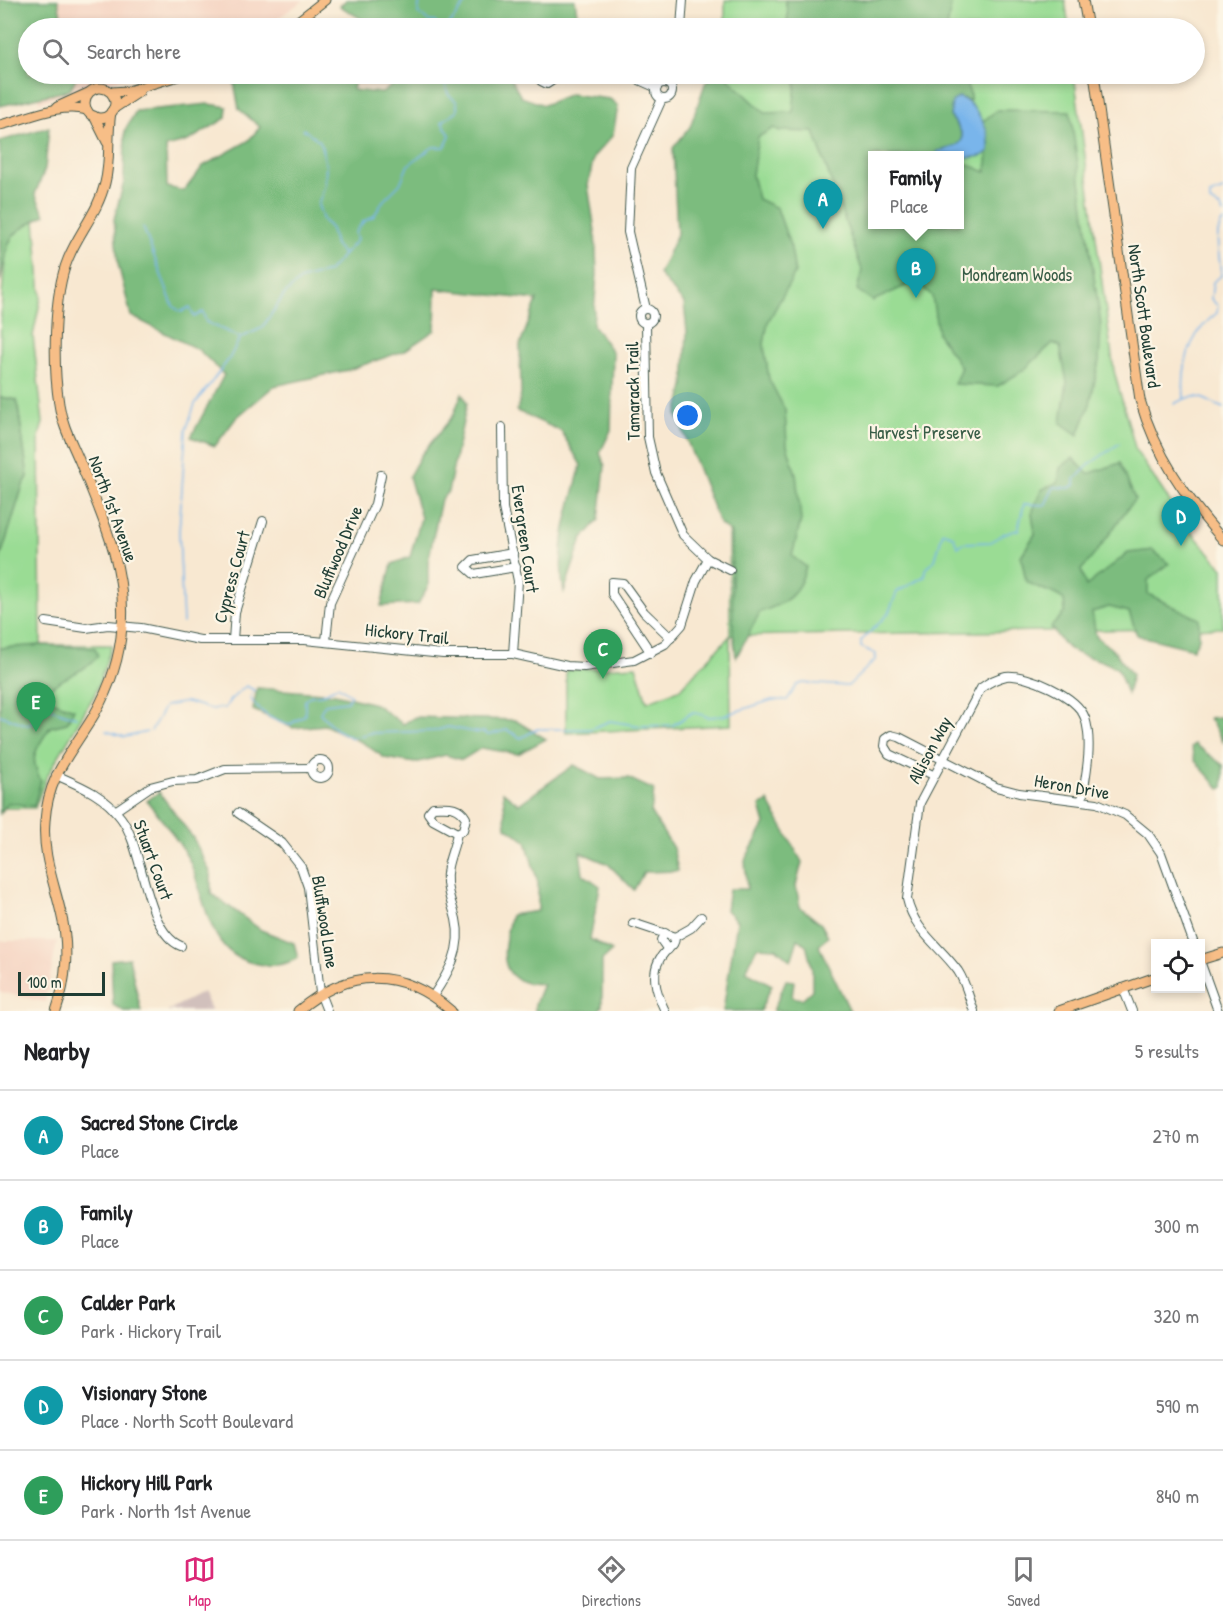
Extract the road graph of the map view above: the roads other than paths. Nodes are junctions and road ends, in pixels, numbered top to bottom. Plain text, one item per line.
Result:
1 (325, 0) edge
2 (683, 0) edge
3 (1083, 0) edge
4 (302, 18) edge
5 (682, 18) edge
6 (1086, 18) edge
7 (151, 84) edge
8 (647, 84) edge
9 (660, 84) edge
10 (669, 84) edge
11 (1095, 84) edge
12 (148, 85) junction
13 (657, 88) junction
14 (111, 92) junction
15 (88, 93) junction
16 (662, 99) junction
17 (112, 110) junction
18 (50, 111) junction
19 (90, 113) junction
20 (0, 125) edge
21 (109, 153) junction
22 (502, 427) dead end
23 (381, 475) dead end
24 (263, 521) dead end
25 (1223, 540) edge
26 (513, 553) junction
27 (708, 559) junction
28 (516, 567) junction
29 (730, 570) dead end
30 (46, 622) dead end
31 (122, 627) junction
32 (671, 638) junction
33 (233, 640) junction
34 (326, 641) junction
35 (651, 653) junction
36 (513, 654) junction
37 (943, 757) junction
38 (312, 768) dead end
39 (933, 775) junction
40 (56, 776) junction
41 (1082, 801) junction
42 (115, 811) junction
43 (238, 813) dead end
44 (457, 833) junction
45 (701, 917) dead end
46 (633, 922) dead end
47 (664, 933) junction
48 (675, 937) junction
49 (1192, 939) edge
50 (181, 946) dead end
51 (668, 950) junction
52 (1223, 953) edge
53 (1205, 959) edge
54 (1205, 975) edge
55 (1151, 978) edge
56 (1123, 988) junction
57 (320, 993) junction
58 (433, 996) junction
59 (56, 1011) edge
60 (298, 1011) edge
61 (327, 1011) edge
62 (450, 1011) edge
63 (665, 1011) edge
64 (974, 1011) edge
65 (1059, 1011) edge
66 (1132, 1011) edge
67 (1218, 1011) edge

1 - 4 main road
2 - 5 street
3 - 6 main road
7 - 12 main road
8 - 13 street
9 - 13 street
10 - 16 street
11 - 25 main road, North Scott Boulevard
12 - 14 main road
12 - 17 main road
13 - 16 street
14 - 15 main road
14 - 17 main road
15 - 18 main road
15 - 19 main road
16 - 27 street, Tamarack Trail
17 - 19 main road
17 - 21 main road, North 1st Avenue
18 - 19 main road
18 - 20 main road
19 - 21 main road
21 - 31 main road, North 1st Avenue
22 - 26 street, Evergreen Court
23 - 34 street, Bluffwood Drive
24 - 33 street, Cypress Court
26 - 28 street, Evergreen Court
26 - 28 street
27 - 29 street, Tamarack Trail
27 - 32 street, Hickory Trail
28 - 36 street, Evergreen Court
30 - 31 street, Hickory Trail
31 - 33 street, Hickory Trail
31 - 40 main road, North 1st Avenue
32 - 35 street, Hickory Trail
32 - 35 street
33 - 34 street, Hickory Trail
34 - 36 street, Hickory Trail
35 - 36 street, Hickory Trail
37 - 39 street, Allison Way
37 - 39 street, Heron Drive
37 - 41 street, Heron Drive
37 - 41 street, Allison Way
38 - 42 street
39 - 64 street, Allison Way
40 - 42 street, Stuart Court
40 - 59 main road, North 1st Avenue
41 - 49 street, Heron Drive
42 - 50 street, Stuart Court
43 - 57 street, Bluffwood Lane
44 - 44 street
44 - 58 street
45 - 48 street
46 - 47 street
47 - 48 street
47 - 51 street
48 - 51 street
51 - 63 street
52 - 53 main road
54 - 67 street
55 - 56 main road
56 - 65 main road
56 - 66 street
57 - 58 main road
57 - 60 main road
57 - 61 street, Bluffwood Lane
58 - 62 main road

